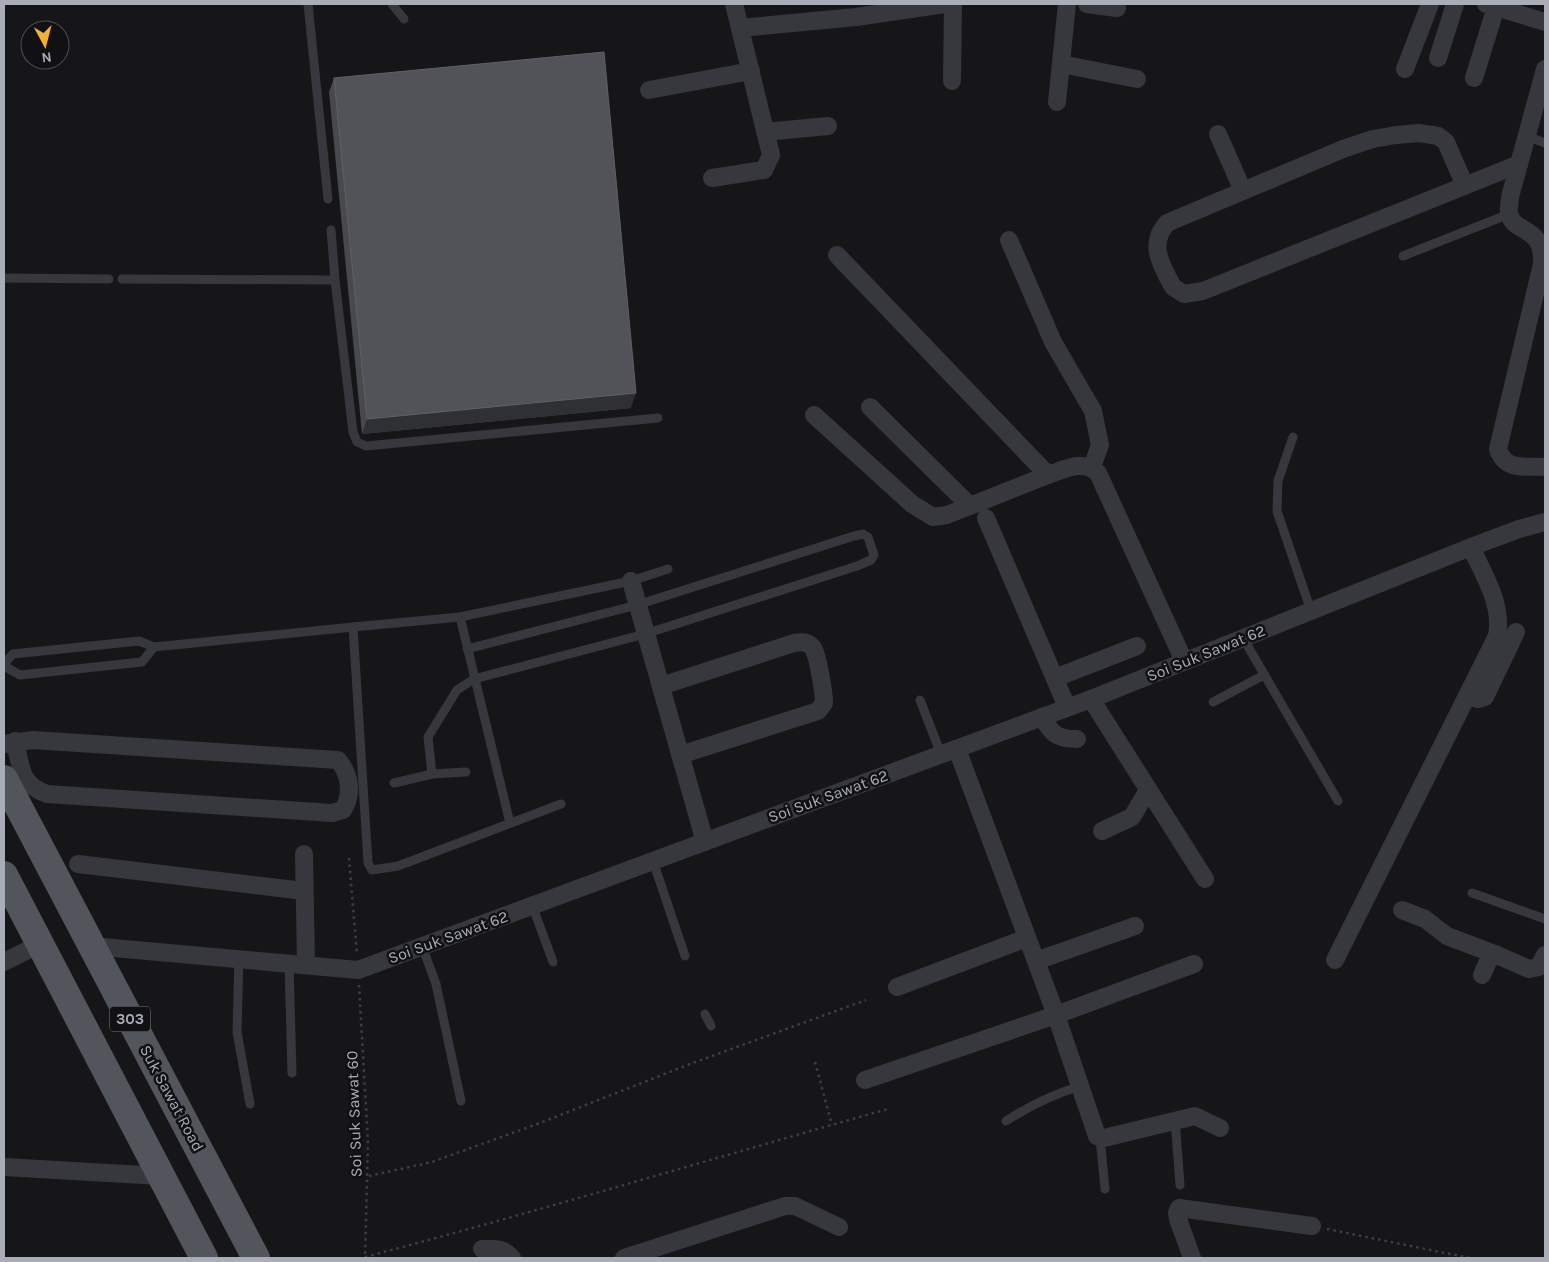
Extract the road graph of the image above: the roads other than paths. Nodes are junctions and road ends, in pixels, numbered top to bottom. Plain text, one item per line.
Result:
1 (308, 4) edge
2 (392, 4) edge
3 (734, 4) edge
4 (945, 4) edge
5 (953, 4) edge
6 (1067, 4) edge
7 (1087, 4) edge
8 (1430, 4) edge
9 (1455, 4) edge
10 (1490, 5) edge
11 (1117, 8) dead end
12 (404, 19) dead end
13 (1545, 22) edge
14 (740, 28) junction
15 (1438, 58) dead end
16 (1061, 64) junction
17 (1405, 69) dead end
18 (1545, 69) edge
19 (750, 71) junction
20 (1137, 78) dead end
21 (1474, 78) dead end
22 (952, 81) dead end
23 (649, 90) dead end
24 (1057, 102) dead end
25 (828, 126) dead end
26 (765, 132) junction
27 (1218, 134) dead end
28 (1527, 136) junction
29 (1545, 143) edge
30 (1519, 164) junction
31 (712, 178) dead end
32 (1465, 186) junction
33 (1243, 191) junction
34 (328, 199) dead end
35 (1509, 214) junction
36 (331, 230) dead end
37 (1009, 240) dead end
38 (837, 255) dead end
39 (1403, 256) dead end
40 (4, 278) edge
41 (109, 279) dead end
42 (122, 279) dead end
43 (334, 280) junction
44 (870, 407) dead end
45 (814, 415) dead end
46 (658, 418) dead end
47 (1293, 438) dead end
48 (1092, 467) junction
49 (1545, 467) edge
50 (1048, 475) junction
51 (970, 506) junction
52 (986, 518) dead end
53 (1545, 522) edge
54 (1471, 547) junction
55 (668, 569) dead end
56 (631, 581) junction
57 (637, 604) junction
58 (1311, 611) junction
59 (460, 618) junction
60 (354, 627) junction
61 (1516, 632) dead end
62 (645, 634) junction
63 (1243, 638) junction
64 (1137, 646) dead end
65 (154, 647) junction
66 (467, 649) junction
67 (1184, 661) junction
68 (4, 665) edge
69 (1264, 675) junction
70 (1055, 678) junction
71 (474, 679) junction
72 (660, 686) junction
73 (1467, 696) junction
74 (1091, 699) junction
75 (920, 700) dead end
76 (1213, 702) dead end
77 (1068, 708) junction
78 (1042, 717) junction
79 (1077, 739) dead end
80 (9, 743) edge
81 (949, 752) junction
82 (680, 756) junction
83 (466, 772) dead end
84 (432, 774) junction
85 (4, 779) edge
86 (394, 783) dead end
87 (1148, 790) junction
88 (1338, 801) dead end
89 (561, 804) dead end
90 (510, 823) junction
91 (1102, 832) dead end
92 (705, 842) junction
93 (304, 854) dead end
94 (654, 861) junction
95 (78, 864) dead end
96 (4, 875) edge
97 (1205, 879) dead end
98 (304, 891) junction
99 (1472, 893) dead end
100 (532, 905) junction
101 (1402, 910) dead end
102 (1545, 919) edge
103 (1135, 926) dead end
104 (1027, 938) junction
105 (40, 944) junction
106 (91, 946) junction
107 (422, 946) junction
108 (1497, 955) junction
109 (1545, 955) edge
110 (685, 956) dead end
111 (239, 958) junction
112 (1335, 960) dead end
113 (1036, 961) junction
114 (4, 962) edge
115 (553, 962) dead end
116 (297, 963) junction
117 (1194, 964) dead end
118 (1482, 975) dead end
119 (897, 987) dead end
120 (705, 1014) dead end
121 (1056, 1015) junction
122 (711, 1026) dead end
123 (292, 1074) dead end
124 (864, 1080) dead end
125 (1081, 1086) junction
126 (461, 1101) dead end
127 (250, 1104) dead end
128 (1175, 1119) junction
129 (1006, 1121) dead end
130 (1220, 1128) dead end
131 (1100, 1138) junction
132 (4, 1167) edge
133 (161, 1176) junction
134 (1180, 1185) dead end
135 (1105, 1189) dead end
136 (1312, 1226) road end
137 (839, 1227) dead end
138 (482, 1249) dead end
139 (204, 1258) edge
140 (256, 1258) edge
141 (512, 1258) edge
142 (624, 1258) edge
143 (1192, 1258) edge

1 - 34 lane
2 - 12 lane
3 - 14 street
4 - 14 street
5 - 22 street
6 - 16 street
7 - 11 street
8 - 17 street
9 - 15 street
10 - 13 street
10 - 21 street
14 - 19 street
16 - 20 street
16 - 24 street
18 - 28 street
19 - 23 street
19 - 26 street
25 - 26 street
26 - 31 street
27 - 33 street
28 - 29 lane
28 - 30 street
30 - 32 street
30 - 35 street
32 - 33 street
32 - 33 street
35 - 39 lane
35 - 49 street
36 - 43 lane
37 - 48 street
38 - 50 street
40 - 41 lane
42 - 43 lane
43 - 46 lane
44 - 51 street
45 - 51 street
47 - 58 lane
48 - 50 street
48 - 67 street
50 - 51 street
52 - 70 street
53 - 54 street, Soi Suk Sawat 62
54 - 58 street, Soi Suk Sawat 62
54 - 73 street
55 - 56 lane
56 - 57 street
56 - 59 lane
57 - 62 street
57 - 62 lane
57 - 66 lane
58 - 63 street, Soi Suk Sawat 62
59 - 60 lane
59 - 66 lane
60 - 65 lane
60 - 90 lane
61 - 73 street
62 - 71 lane
62 - 72 street
63 - 67 street, Soi Suk Sawat 62
63 - 69 lane
64 - 70 street
65 - 68 lane
65 - 68 lane
66 - 71 lane
67 - 74 street, Soi Suk Sawat 62
69 - 76 lane
69 - 88 lane
70 - 77 street
71 - 84 lane
71 - 90 lane
72 - 82 street
72 - 82 street
73 - 112 street
74 - 77 street, Soi Suk Sawat 62
74 - 87 street
75 - 81 lane
77 - 78 street, Soi Suk Sawat 62
78 - 79 street
78 - 81 street, Soi Suk Sawat 62
80 - 80 street
81 - 92 street, Soi Suk Sawat 62
81 - 104 street
82 - 92 street
83 - 84 lane
84 - 86 lane
85 - 106 main road, Suk Sawat Road / 303
87 - 91 street
87 - 97 street
89 - 90 lane
92 - 94 street, Soi Suk Sawat 62
93 - 98 street
94 - 100 street, Soi Suk Sawat 62
94 - 110 lane
95 - 98 street
96 - 105 main road, 303
98 - 116 street
99 - 102 lane
100 - 107 street, Soi Suk Sawat 62
100 - 115 lane
101 - 108 street
103 - 113 street
104 - 113 street
104 - 119 street
105 - 114 street
105 - 133 main road, 303
106 - 111 street, Soi Suk Sawat 62
106 - 140 main road, Suk Sawat Road / 303
107 - 116 street, Soi Suk Sawat 62
107 - 126 lane
108 - 109 street
108 - 118 street
111 - 116 street, Soi Suk Sawat 62
111 - 127 lane
113 - 121 street
116 - 123 lane
117 - 121 street
120 - 122 lane
121 - 124 street
121 - 125 street
125 - 129 lane
125 - 131 street
128 - 130 street
128 - 131 street
128 - 134 lane
131 - 135 lane
132 - 133 street
133 - 139 main road, 303
136 - 143 street
137 - 142 street
138 - 141 street

